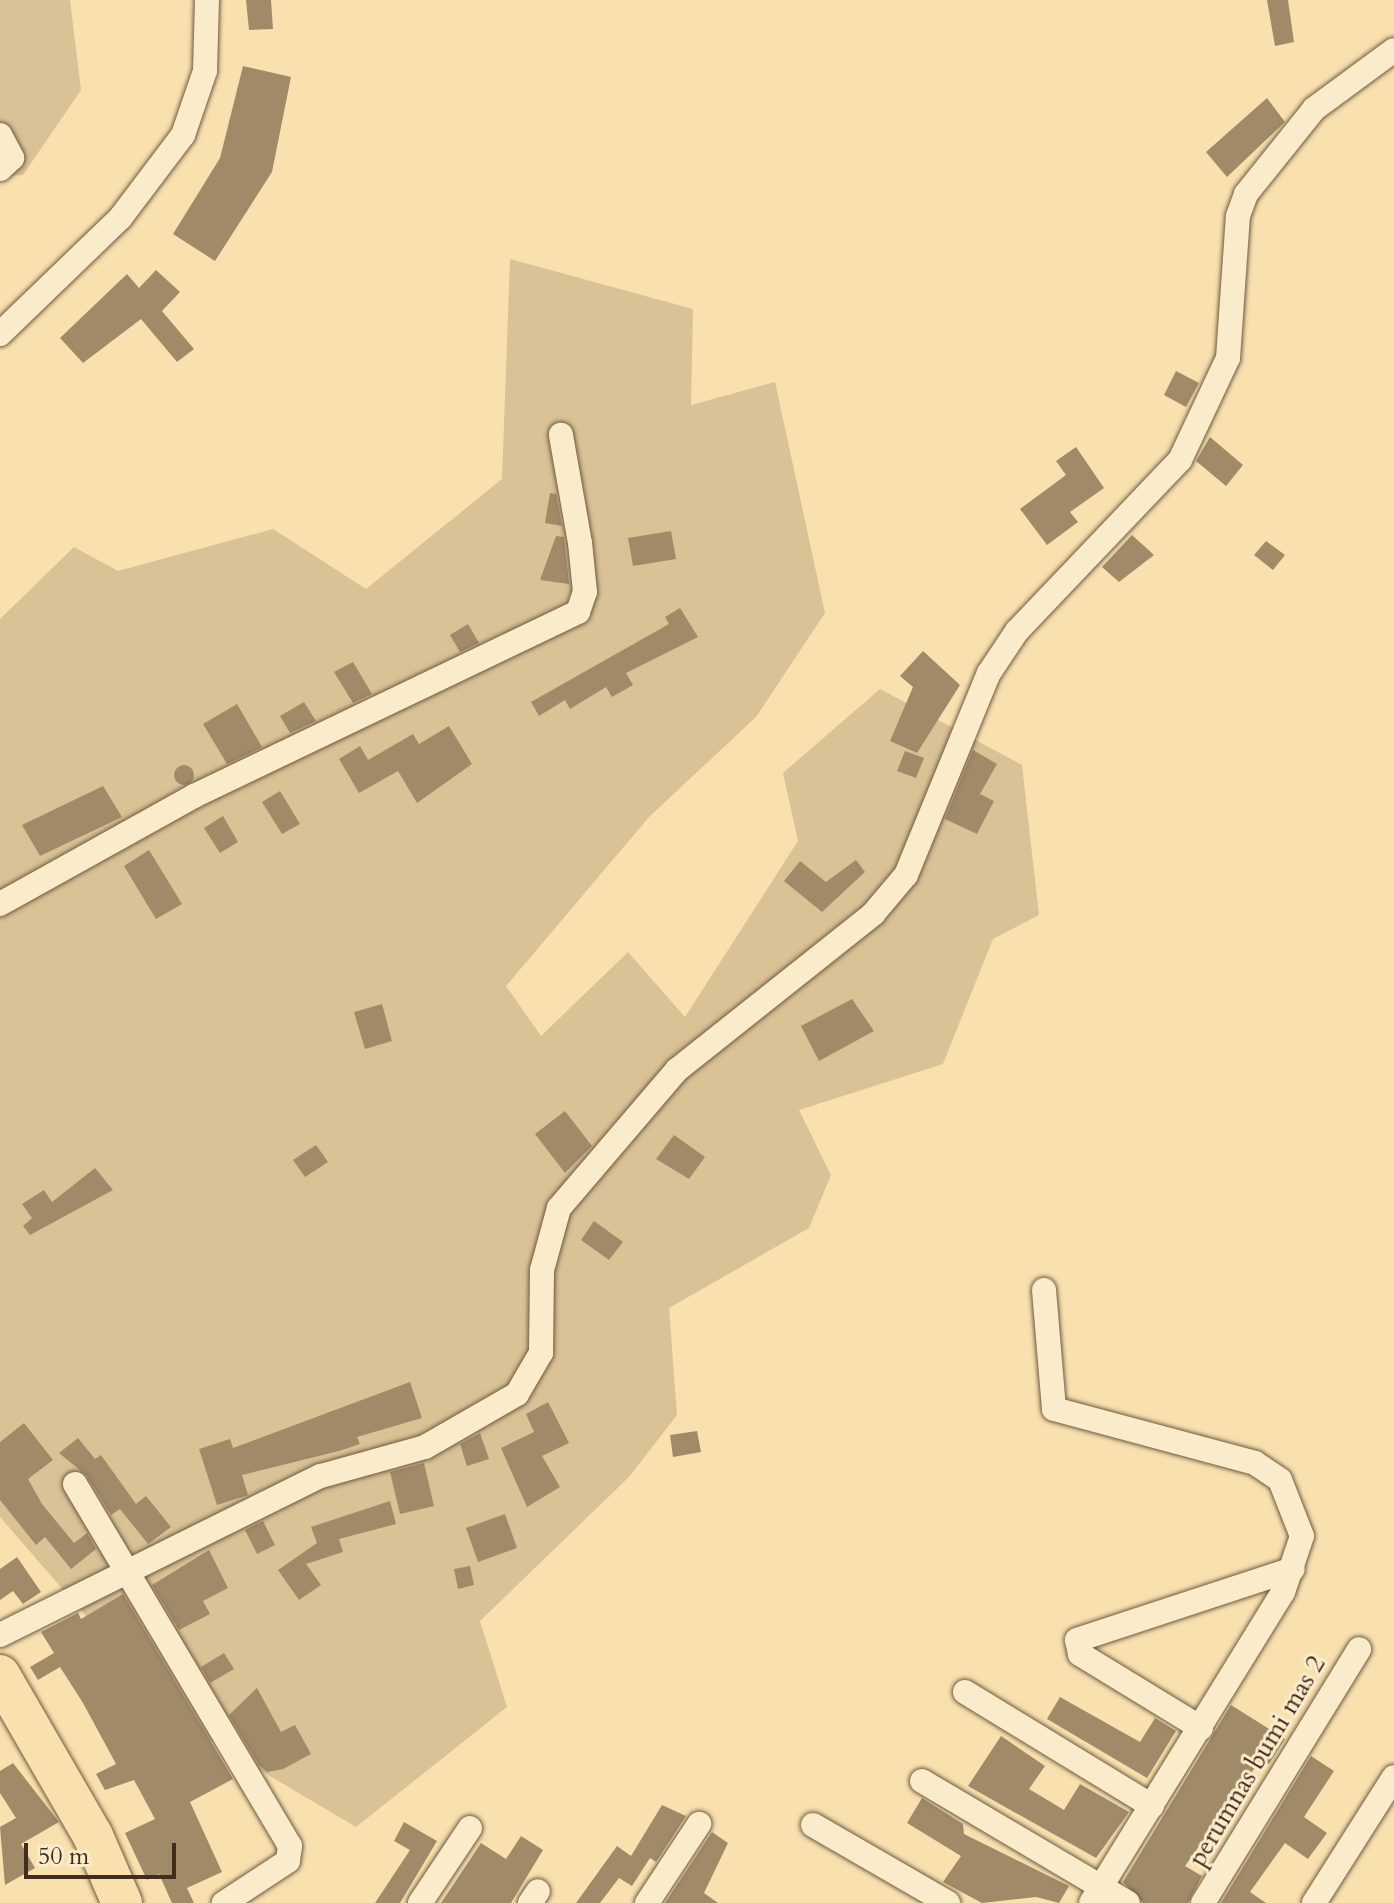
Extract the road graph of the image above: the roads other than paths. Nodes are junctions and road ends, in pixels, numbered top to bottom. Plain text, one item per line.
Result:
1 (207, 0) edge
2 (1394, 50) edge
3 (0, 135) edge
4 (0, 169) edge
5 (0, 334) edge
6 (561, 435) dead end
7 (0, 904) edge
8 (1044, 1290) dead end
9 (75, 1484) dead end
10 (1293, 1569) junction
11 (129, 1570) junction
12 (0, 1635) edge
13 (1359, 1649) dead end
14 (0, 1675) edge
15 (965, 1692) dead end
16 (1201, 1728) junction
17 (1394, 1777) edge
18 (922, 1781) dead end
19 (1152, 1806) junction
20 (699, 1824) dead end
21 (813, 1825) dead end
22 (470, 1828) dead end
23 (1096, 1895) edge
24 (122, 1903) edge
25 (224, 1903) edge
26 (420, 1903) edge
27 (647, 1903) edge
28 (948, 1903) edge
29 (1128, 1903) edge
30 (1203, 1903) edge
31 (1314, 1903) edge

1 - 5 street
2 - 11 street
3 - 4 street
6 - 7 street
8 - 10 street
9 - 11 street
10 - 16 street
10 - 16 street
11 - 12 street
11 - 25 street
13 - 30 street, perumnas bumi mas 2
14 - 24 highway
15 - 19 street
16 - 19 street
17 - 31 street
18 - 23 street
19 - 23 street
20 - 27 street
21 - 28 street
22 - 26 street
23 - 29 street

